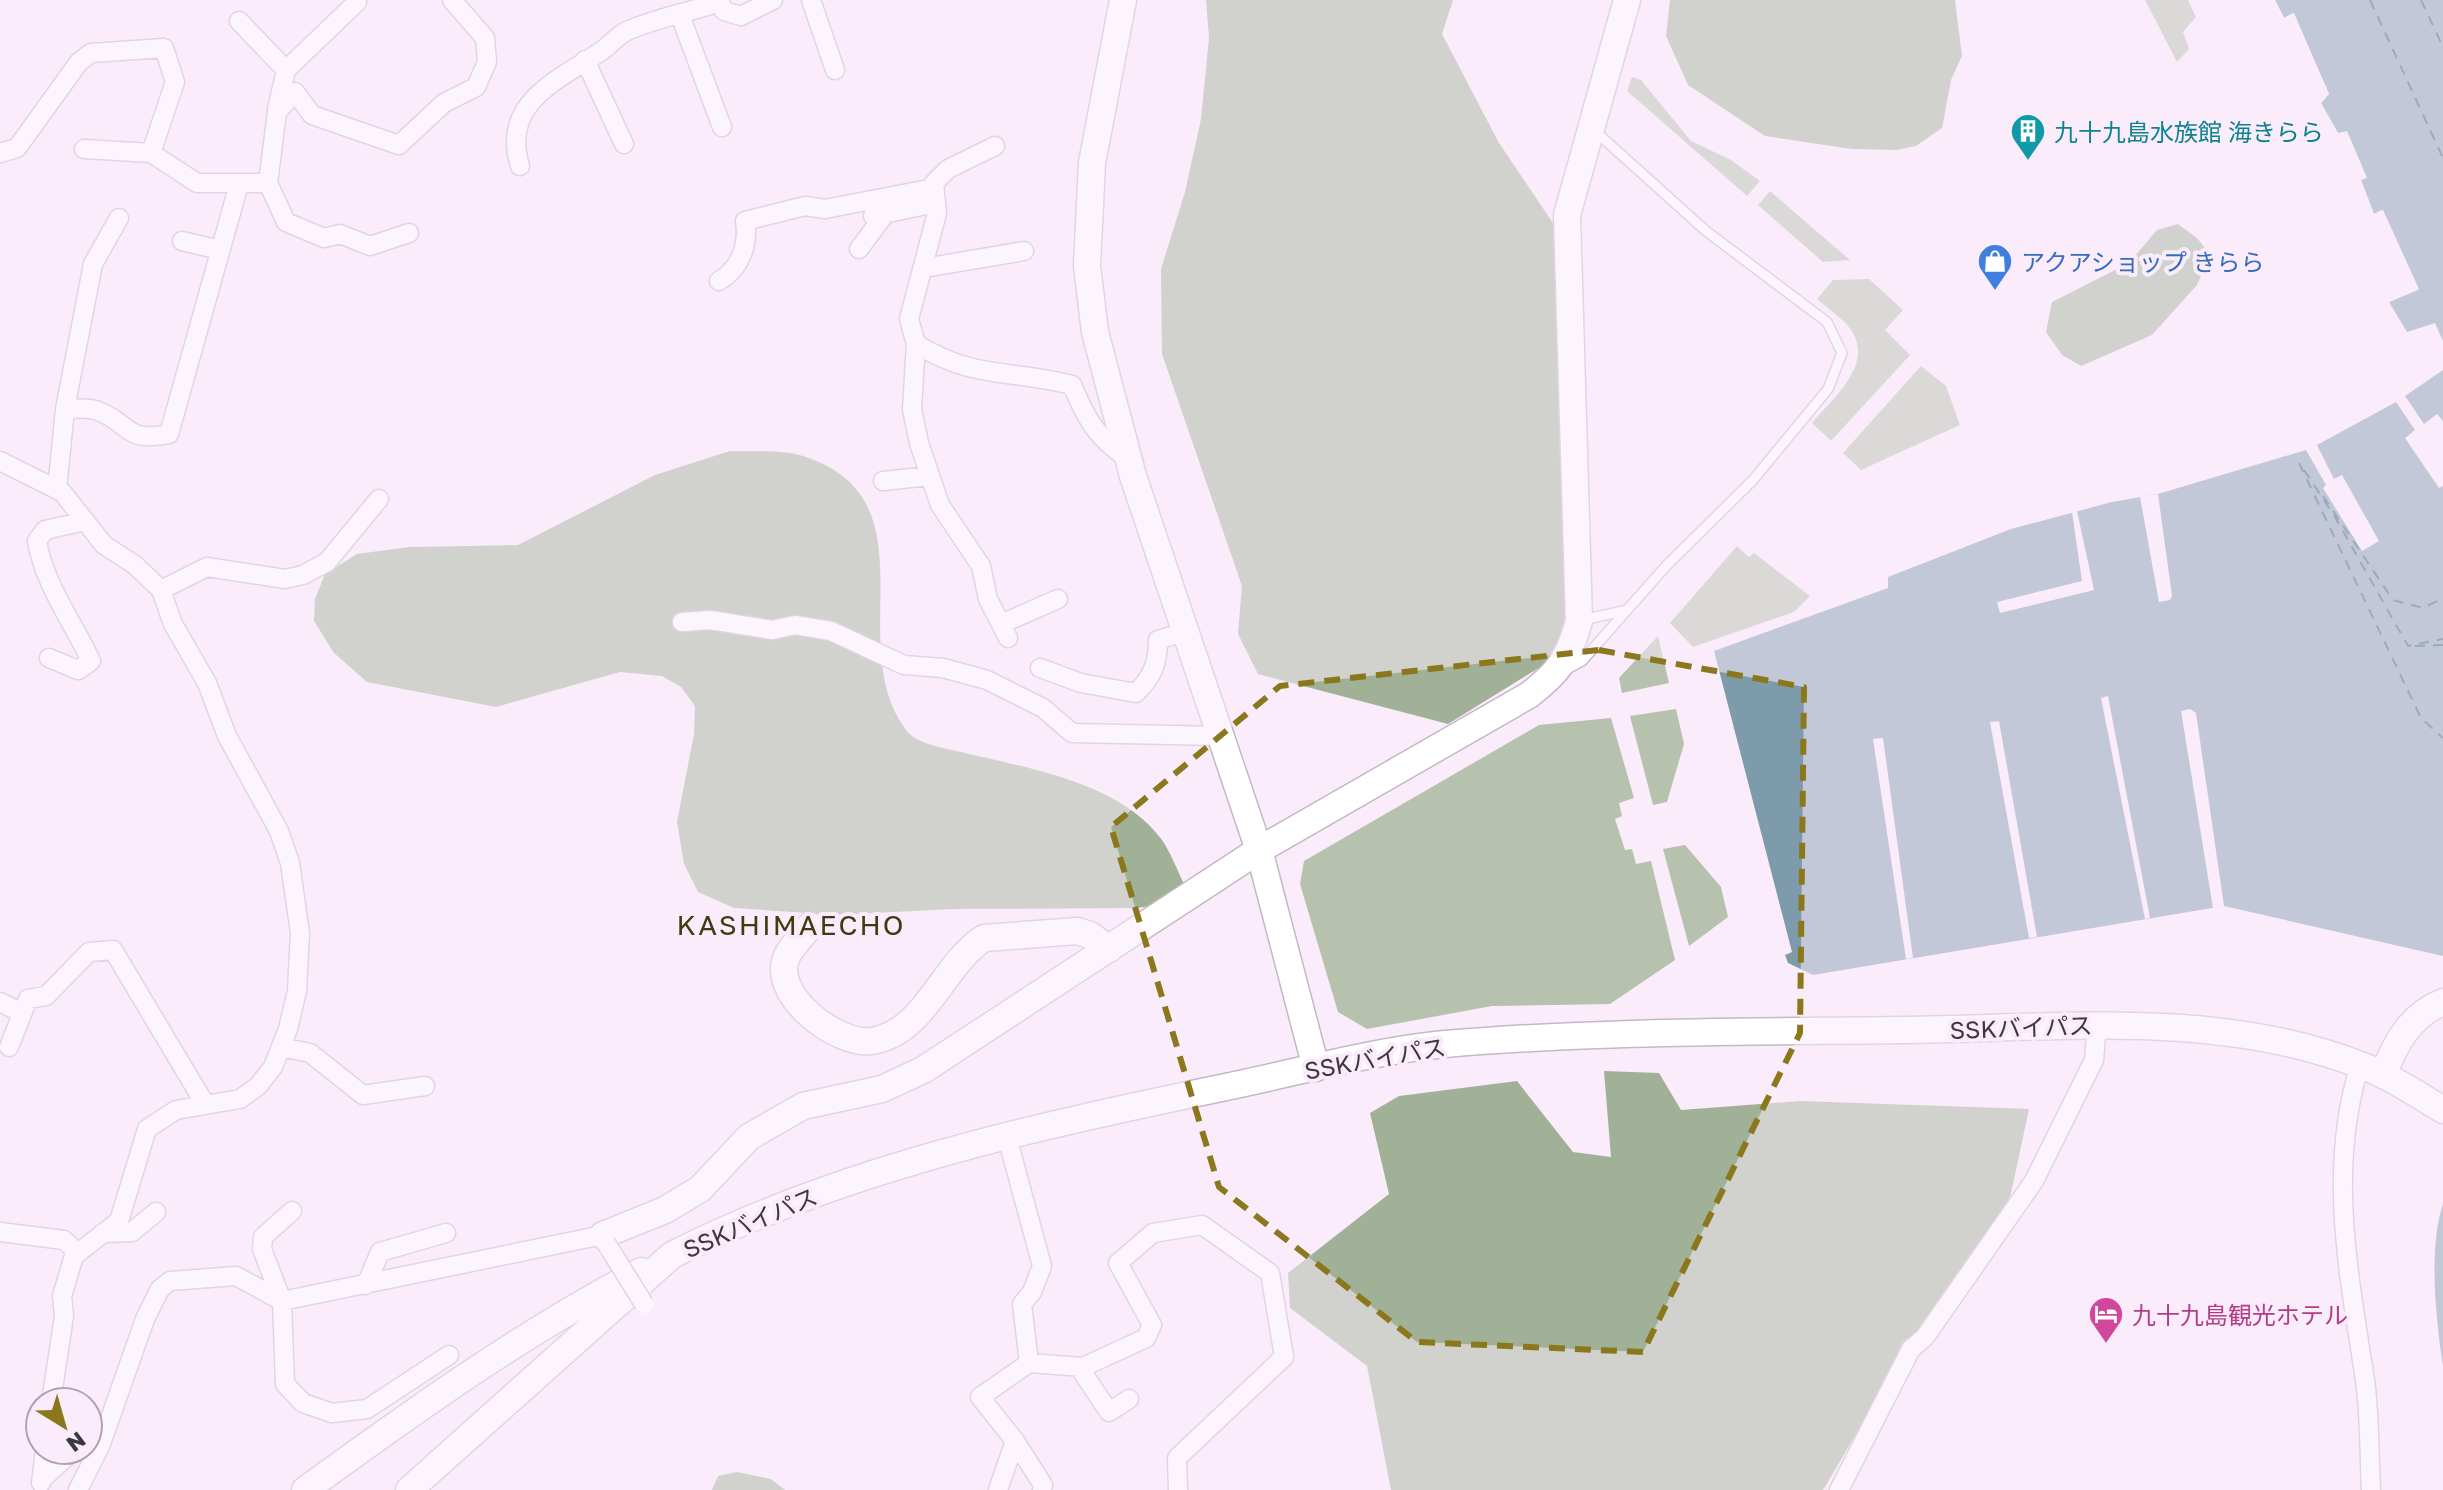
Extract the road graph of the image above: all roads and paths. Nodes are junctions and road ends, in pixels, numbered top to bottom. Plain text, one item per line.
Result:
1 (452, 0) edge
2 (773, 0) edge
3 (811, 0) edge
4 (1123, 0) edge
5 (1627, 0) edge
6 (720, 1) edge
7 (357, 2) dead end
8 (680, 15) junction
9 (239, 21) dead end
10 (585, 60) junction
11 (286, 70) junction
12 (835, 70) dead end
13 (277, 112) junction
14 (164, 116) junction
15 (182, 122) dead end
16 (1590, 126) junction
17 (722, 127) dead end
18 (624, 144) dead end
19 (995, 146) dead end
20 (84, 149) dead end
21 (0, 153) edge
22 (151, 153) junction
23 (520, 166) dead end
24 (268, 183) junction
25 (239, 184) junction
26 (935, 196) junction
27 (119, 218) dead end
28 (409, 233) dead end
29 (182, 241) dead end
30 (859, 249) dead end
31 (220, 250) junction
32 (1024, 251) dead end
33 (924, 268) junction
34 (719, 281) dead end
35 (916, 344) junction
36 (65, 409) junction
37 (1128, 459) junction
38 (0, 461) edge
39 (930, 476) junction
40 (883, 481) dead end
41 (57, 490) junction
42 (379, 499) dead end
43 (85, 521) junction
44 (161, 590) junction
45 (1058, 599) dead end
46 (1627, 610) junction
47 (1579, 621) junction
48 (682, 622) dead end
49 (1184, 632) junction
50 (49, 658) dead end
51 (1040, 668) dead end
52 (1557, 674) junction
53 (1219, 736) junction
54 (1259, 850) junction
55 (810, 926) dead end
56 (1109, 949) junction
57 (0, 1002) edge
58 (2443, 1002) edge
59 (22, 1013) junction
60 (2097, 1024) junction
61 (9, 1047) dead end
62 (281, 1047) junction
63 (1316, 1068) junction
64 (2371, 1070) junction
65 (425, 1086) dead end
66 (205, 1104) junction
67 (2443, 1110) edge
68 (1007, 1137) junction
69 (292, 1211) dead end
70 (156, 1212) dead end
71 (0, 1232) edge
72 (103, 1233) junction
73 (446, 1233) dead end
74 (604, 1239) junction
75 (78, 1253) junction
76 (672, 1255) junction
77 (366, 1285) junction
78 (282, 1301) junction
79 (644, 1304) dead end
80 (449, 1355) dead end
81 (1029, 1363) junction
82 (1079, 1367) junction
83 (53, 1386) edge
84 (1129, 1399) dead end
85 (1015, 1441) junction
86 (58, 1466) edge
87 (40, 1485) edge
88 (78, 1490) edge
89 (305, 1490) edge
90 (409, 1490) edge
91 (998, 1490) edge
92 (1042, 1490) edge
93 (1178, 1490) edge
94 (1839, 1490) edge
95 (2371, 1490) edge

1 - 13 street
2 - 6 street
3 - 12 street
4 - 37 street
5 - 16 street
6 - 8 street
7 - 11 street
8 - 10 street
8 - 17 street
9 - 11 street
10 - 18 street
10 - 23 street
11 - 13 street
13 - 24 street
14 - 15 street
14 - 21 street
14 - 22 street
16 - 46 lane
16 - 47 street
19 - 26 street
20 - 22 street
22 - 25 street
24 - 25 street
24 - 28 street
25 - 31 street
26 - 30 street
26 - 33 street
26 - 34 street
27 - 36 street
29 - 31 street
31 - 36 street
32 - 33 street
33 - 35 street
35 - 37 street
35 - 39 street
36 - 41 street
37 - 49 street
38 - 41 street
39 - 40 street
39 - 45 street
41 - 43 street
42 - 44 street
43 - 44 street
43 - 50 street
44 - 62 street
46 - 47 lane
46 - 52 lane
47 - 52 street
48 - 53 street
49 - 51 street
49 - 53 street
52 - 54 street
53 - 54 street
54 - 56 street
54 - 63 street
55 - 56 street
56 - 74 street
57 - 59 street
58 - 64 street
59 - 61 street
59 - 66 street
60 - 63 street, SSKバイパス
60 - 64 street, SSKバイパス
60 - 94 street
62 - 65 street
62 - 66 street
63 - 68 street, SSKバイパス
64 - 67 street, SSKバイパス
64 - 95 street
66 - 72 street
68 - 76 street, SSKバイパス
68 - 81 street
69 - 78 street
70 - 72 street
71 - 75 street
72 - 75 street
73 - 77 street
74 - 77 street
74 - 79 street, bridge
75 - 83 street
76 - 89 street
76 - 90 street, SSKバイパス
77 - 78 street
78 - 80 street
78 - 88 street
81 - 82 street
81 - 85 street
82 - 84 street
82 - 93 street
85 - 91 street
85 - 92 street
86 - 87 street

